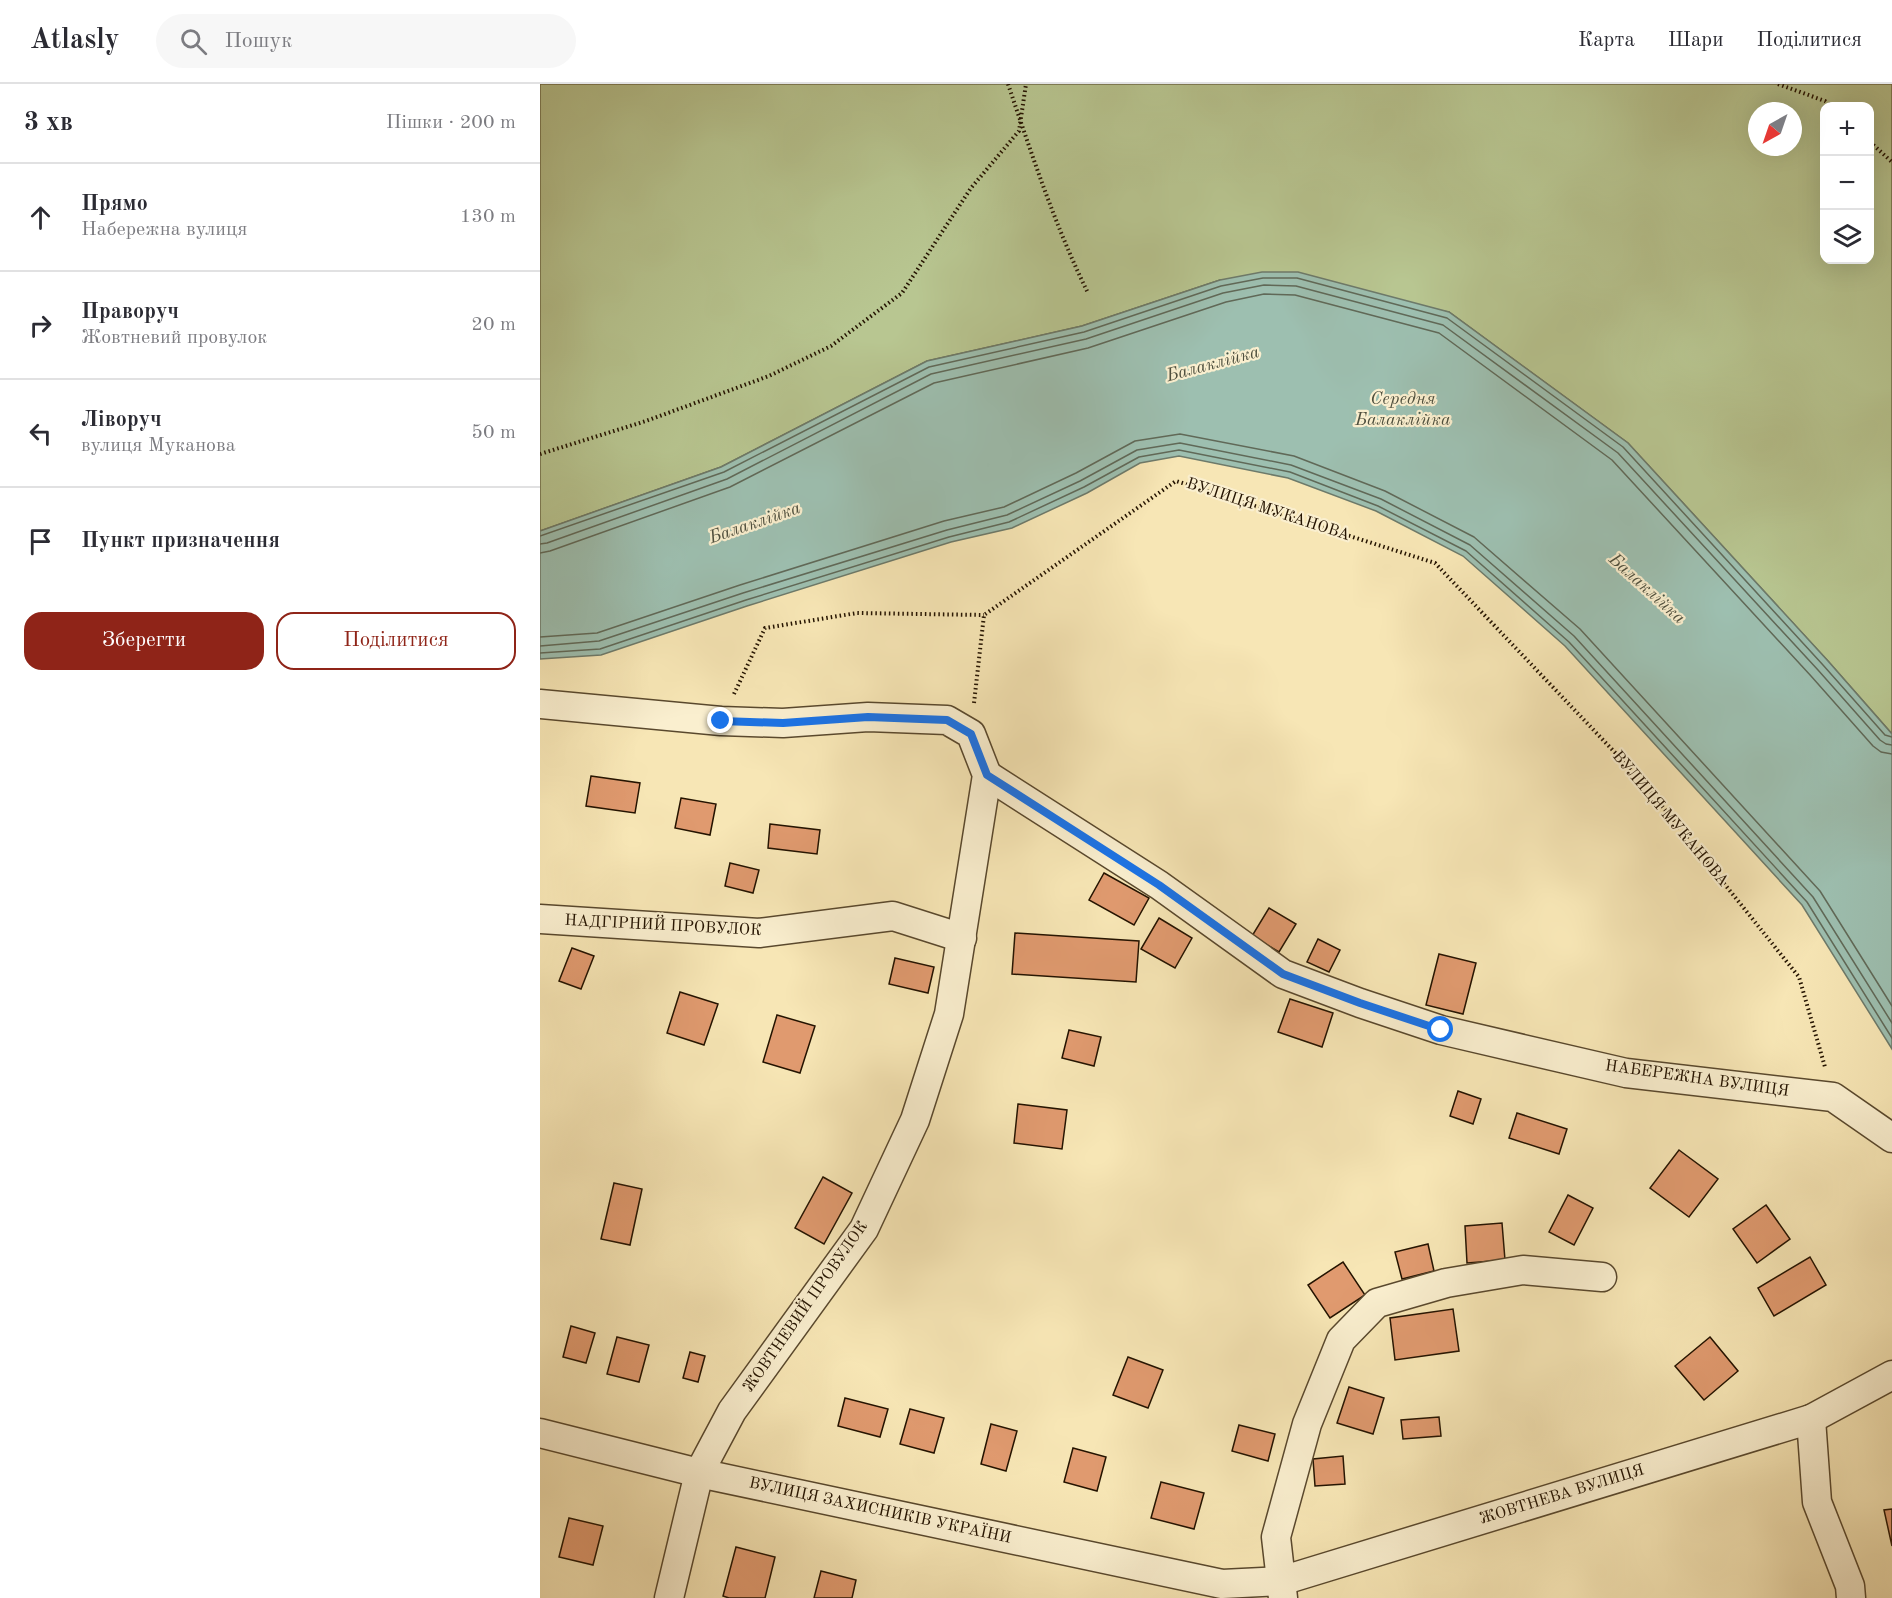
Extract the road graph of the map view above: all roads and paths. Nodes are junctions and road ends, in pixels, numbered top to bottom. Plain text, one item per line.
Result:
1 (1008, 84) edge
2 (1026, 84) edge
3 (1778, 84) edge
4 (1826, 102) edge
5 (1021, 121) junction
6 (1874, 146) edge
7 (1892, 162) edge
8 (1088, 293) dead end
9 (540, 454) edge
10 (984, 615) junction
11 (540, 704) edge
12 (721, 721) junction
13 (971, 734) junction
14 (987, 775) junction
15 (540, 919) edge
16 (962, 938) junction
17 (1833, 1097) junction
18 (1892, 1138) edge
19 (1602, 1277) dead end
20 (1892, 1375) edge
21 (1811, 1419) junction
22 (540, 1433) edge
23 (699, 1473) junction
24 (1222, 1584) joint
25 (1282, 1589) edge
26 (669, 1598) edge
27 (1851, 1598) edge

1 - 5 path
2 - 5 path
3 - 4 path
5 - 8 path
5 - 9 path
6 - 7 path
10 - 12 path
10 - 13 path
10 - 17 path, ВУЛИЦЯ МУКАНОВА
11 - 12 street
12 - 13 street
13 - 14 street
14 - 16 street, ЖОВТНЕВИЙ ПРОВУЛОК
14 - 17 street, НАБЕРЕЖНА ВУЛИЦЯ
15 - 16 street, НАДГІРНИЙ ПРОВУЛОК
16 - 23 street, ЖОВТНЕВИЙ ПРОВУЛОК
17 - 18 street, НАБЕРЕЖНА ВУЛИЦЯ
19 - 25 street
20 - 21 street, ЖОВТНЕВА ВУЛИЦЯ
21 - 25 street, ЖОВТНЕВА ВУЛИЦЯ
21 - 27 street
22 - 23 street, ВУЛИЦЯ ЗАХИСНИКІВ УКРАЇНИ
23 - 24 street, ВУЛИЦЯ ЗАХИСНИКІВ УКРАЇНИ
23 - 26 street, ЖОВТНЕВИЙ ПРОВУЛОК
24 - 25 street, ЖОВТНЕВА ВУЛИЦЯ

